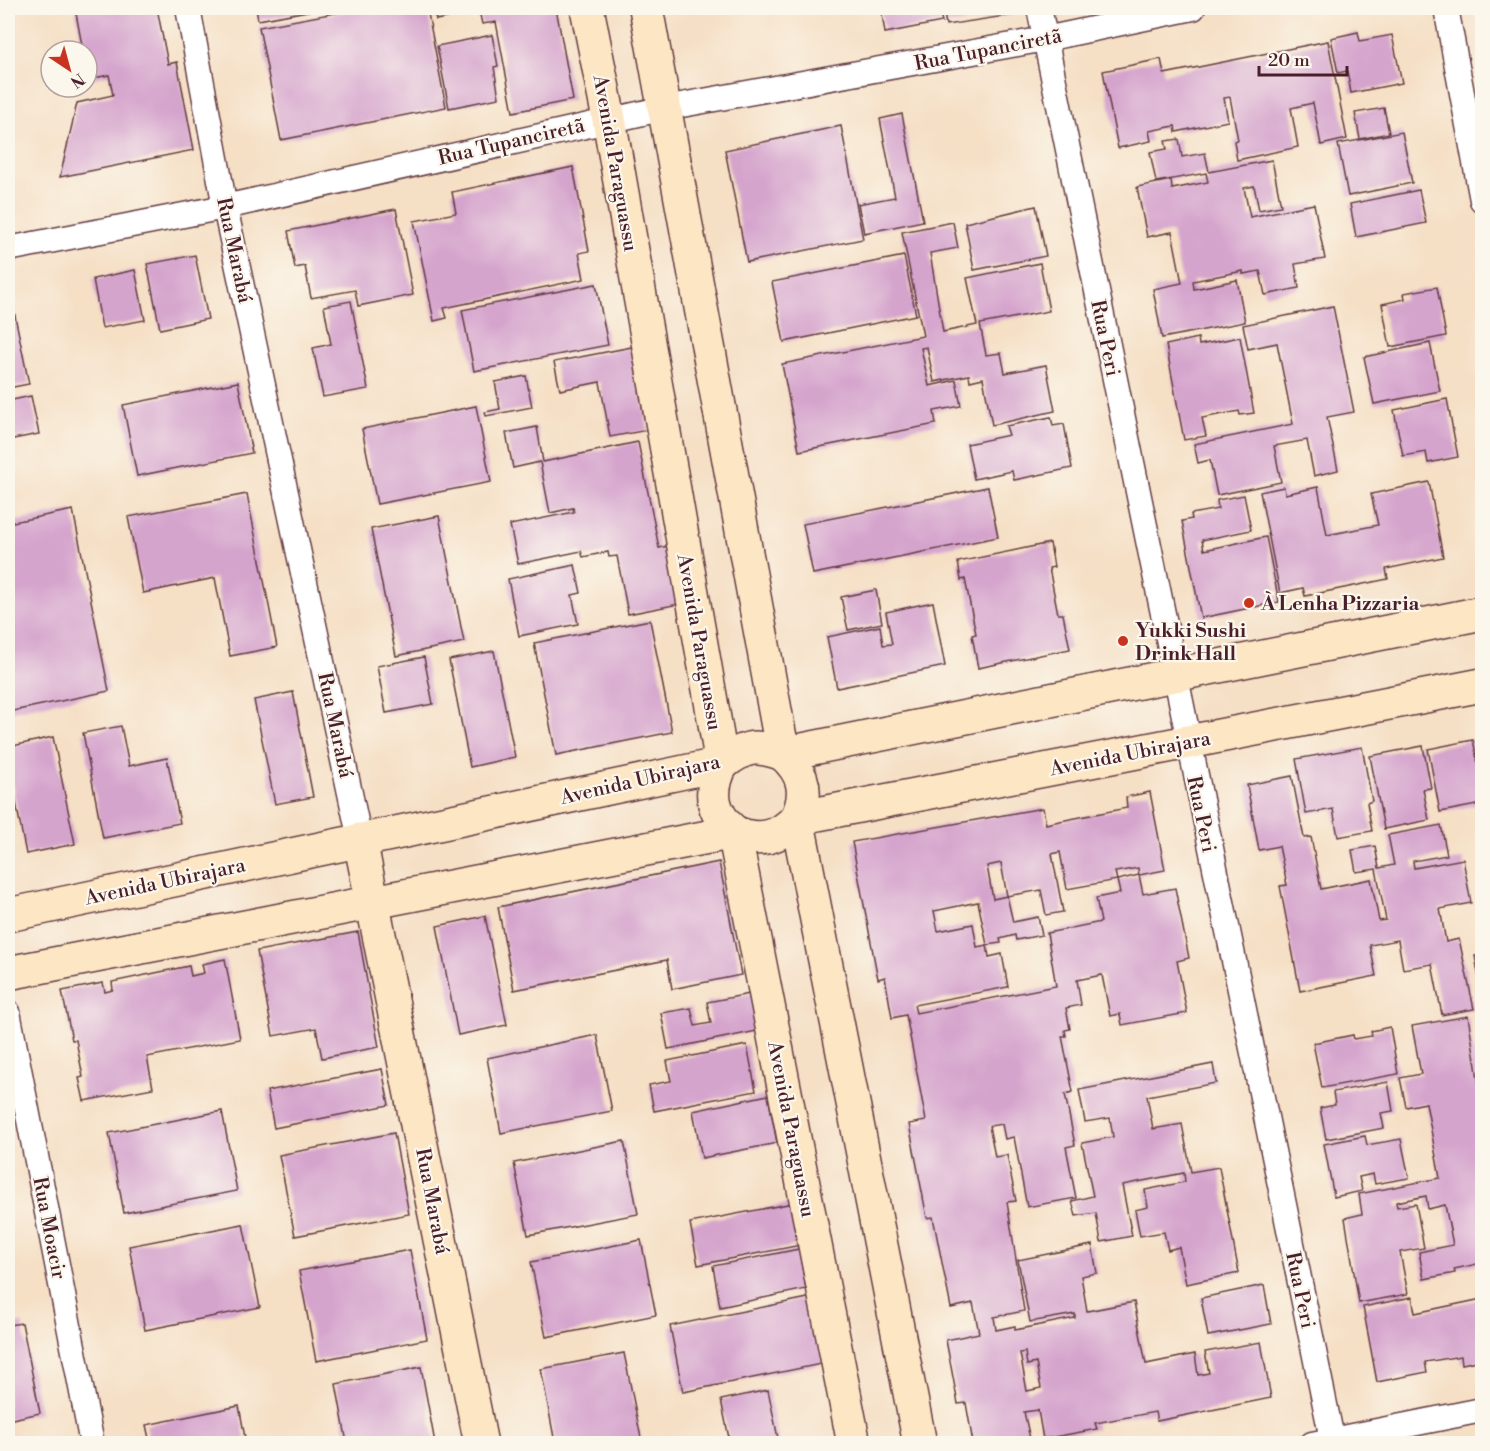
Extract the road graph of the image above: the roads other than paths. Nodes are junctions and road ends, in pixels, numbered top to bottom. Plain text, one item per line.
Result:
1 (188, 8) edge
2 (587, 8) edge
3 (646, 8) edge
4 (1039, 8) edge
5 (1193, 8) edge
6 (1446, 8) edge
7 (1045, 39) junction
8 (665, 108) junction
9 (609, 119) junction
10 (1482, 200) edge
11 (225, 207) junction
12 (8, 249) edge
13 (1482, 613) edge
14 (1175, 674) junction
15 (1482, 685) edge
16 (1188, 742) junction
17 (783, 753) junction
18 (722, 764) junction
19 (797, 818) junction
20 (734, 832) junction
21 (360, 840) junction
22 (374, 902) junction
23 (8, 915) edge
24 (8, 973) edge
25 (8, 1012) edge
26 (1482, 1410) edge
27 (1326, 1442) edge
28 (92, 1443) edge
29 (481, 1443) edge
30 (855, 1443) edge
31 (920, 1443) edge

1 - 11 street, Rua Marabá
2 - 9 main road, Avenida Paraguassu
3 - 8 main road
4 - 7 street, Rua Peri
5 - 7 street, Rua Tupanciretã
6 - 10 street
7 - 8 street, Rua Tupanciretã
7 - 14 street, Rua Peri
8 - 9 street, Rua Tupanciretã
8 - 17 main road
9 - 11 street, Rua Tupanciretã
9 - 18 main road, Avenida Paraguassu
11 - 12 street, Rua Tupanciretã
11 - 21 street, Rua Marabá
13 - 14 main road, Avenida Ubirajara
14 - 16 street, Rua Peri
14 - 17 main road, Avenida Ubirajara
15 - 16 main road, Avenida Ubirajara
16 - 19 main road, Avenida Ubirajara
16 - 27 street, Rua Peri
17 - 18 main road, Avenida Ubirajara
17 - 19 main road
18 - 20 main road, Avenida Paraguassu
18 - 21 main road, Avenida Ubirajara
19 - 20 main road, Avenida Ubirajara
19 - 31 main road
20 - 22 main road, Avenida Ubirajara
20 - 30 main road, Avenida Paraguassu
21 - 22 main road, Rua Marabá
21 - 23 main road, Avenida Ubirajara
22 - 24 main road, Avenida Ubirajara
22 - 29 main road, Rua Marabá
25 - 28 street, Rua Moacir
26 - 27 street

